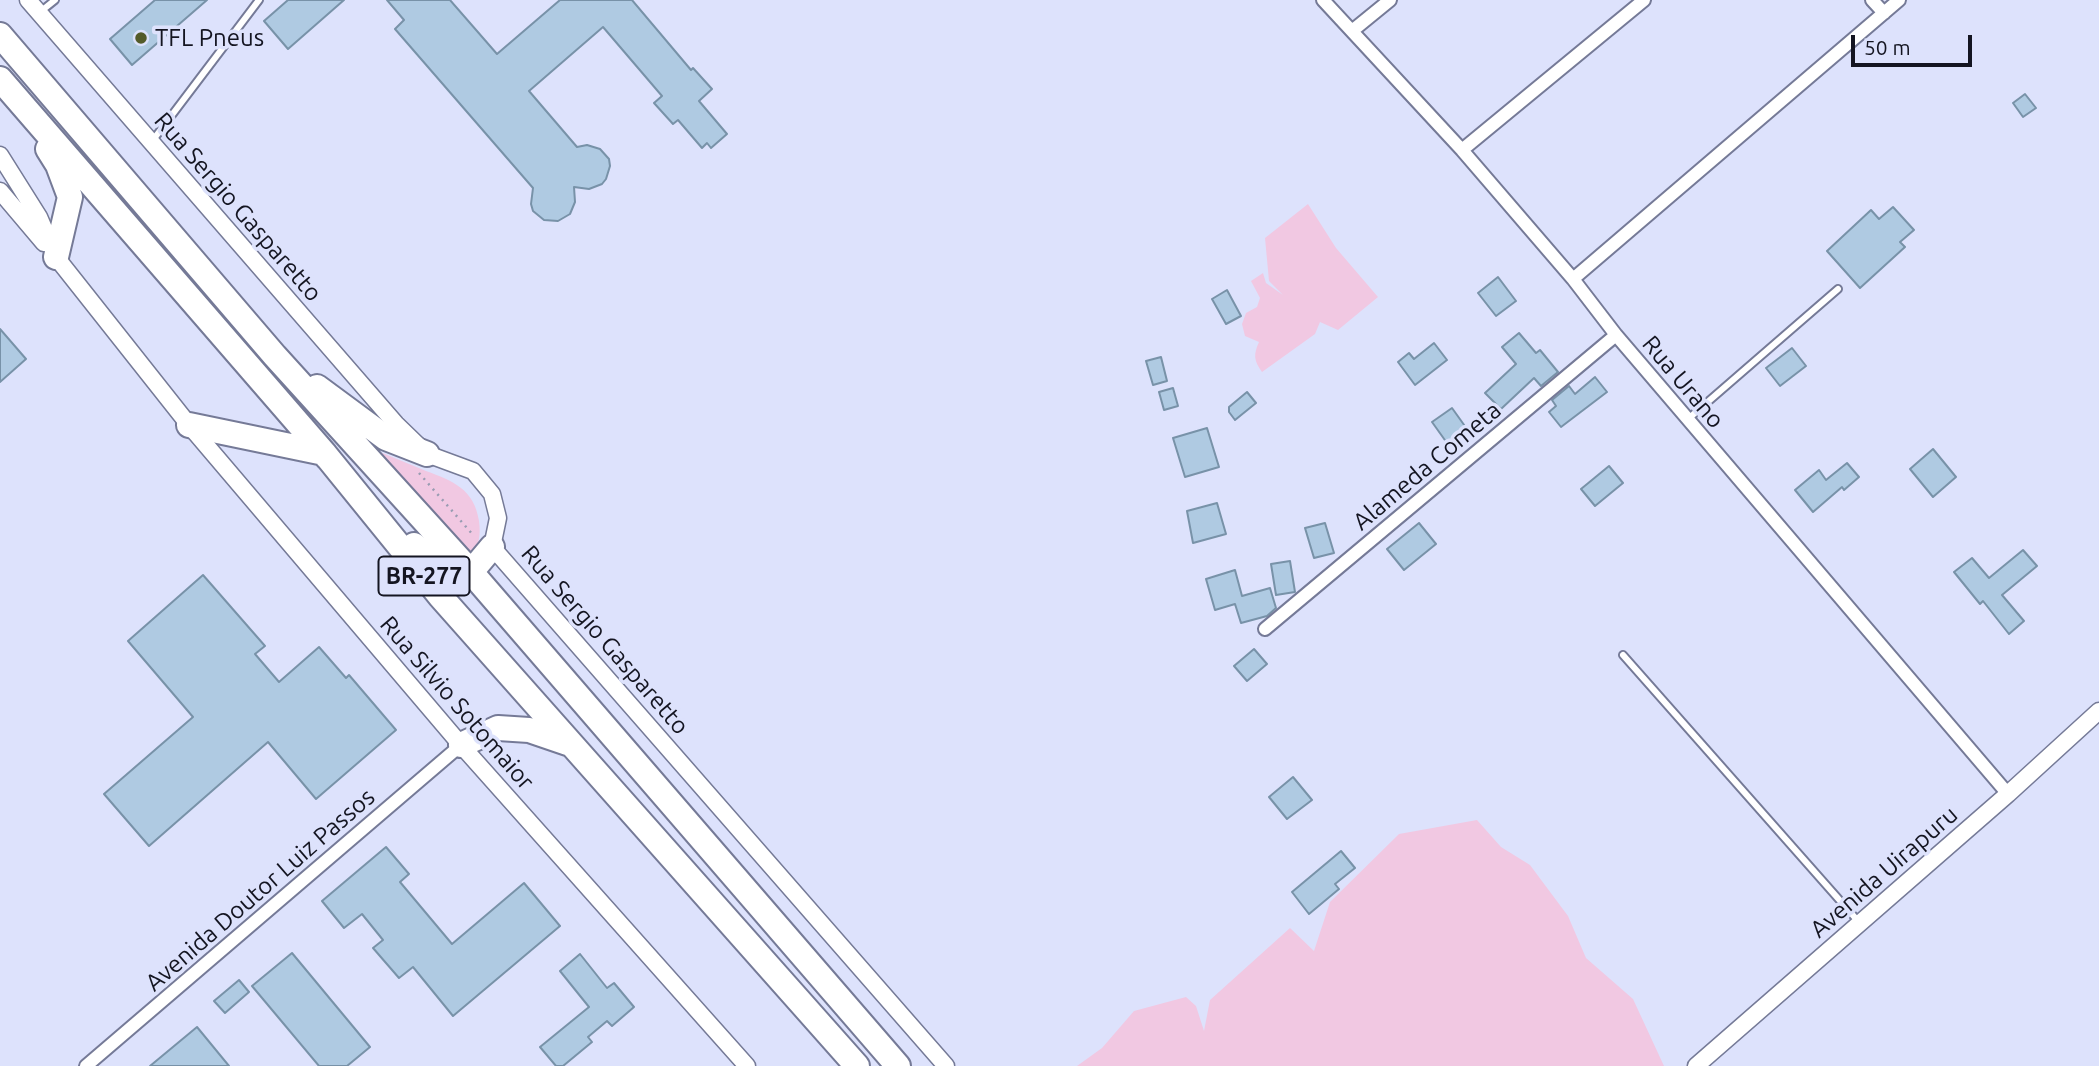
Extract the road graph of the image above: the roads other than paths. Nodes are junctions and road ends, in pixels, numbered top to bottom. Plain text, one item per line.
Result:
1 (55, 0) edge
2 (259, 0) edge
3 (1323, 0) edge
4 (1390, 0) edge
5 (1643, 0) edge
6 (1872, 0) edge
7 (1899, 0) edge
8 (34, 6) edge
9 (1884, 13) junction
10 (1352, 31) junction
11 (0, 35) edge
12 (0, 79) edge
13 (21, 103) junction
14 (151, 142) junction
15 (1462, 150) junction
16 (0, 155) edge
17 (0, 191) edge
18 (56, 257) junction
19 (1573, 279) junction
20 (1838, 289) dead end
21 (1616, 335) junction
22 (275, 356) junction
23 (1688, 419) junction
24 (188, 425) junction
25 (324, 453) junction
26 (421, 462) junction
27 (490, 550) junction
28 (471, 572) junction
29 (1265, 629) dead end
30 (1623, 655) dead end
31 (2099, 711) edge
32 (571, 744) junction
33 (461, 745) junction
34 (2008, 794) junction
35 (1860, 923) junction
36 (86, 1066) edge
37 (747, 1066) edge
38 (857, 1066) edge
39 (898, 1066) edge
40 (946, 1066) edge
41 (1696, 1066) edge

1 - 8 lane
2 - 14 lane
3 - 10 street, Rua Urano
4 - 10 street
5 - 15 street
6 - 9 street
7 - 9 street
8 - 14 street, Rua Sergio Gasparetto
9 - 19 street
10 - 15 street, Rua Urano
11 - 22 highway, BR-277
12 - 13 highway, BR-277
13 - 18 highway
13 - 25 highway, BR-277
14 - 26 street, Rua Sergio Gasparetto
15 - 19 street, Rua Urano
16 - 18 street, Rua Silvio Sotomaior
17 - 18 street
18 - 24 street, Rua Silvio Sotomaior
19 - 21 street, Rua Urano
20 - 23 lane
21 - 23 street, Rua Urano
21 - 29 street, Alameda Cometa
22 - 26 highway
22 - 28 highway, BR-277
23 - 34 street, Rua Urano
24 - 25 highway
24 - 33 street, Rua Silvio Sotomaior
25 - 28 highway
25 - 32 highway, BR-277
26 - 27 street, Rua Sergio Gasparetto
27 - 28 highway
27 - 40 street, Rua Sergio Gasparetto
28 - 39 highway, BR-277
30 - 35 lane
31 - 34 street, Avenida Uirapuru
32 - 33 highway
32 - 38 highway, BR-277
33 - 36 street, Avenida Doutor Luiz Passos
33 - 37 street, Rua Silvio Sotomaior
34 - 35 street, Avenida Uirapuru
35 - 41 street, Avenida Uirapuru

